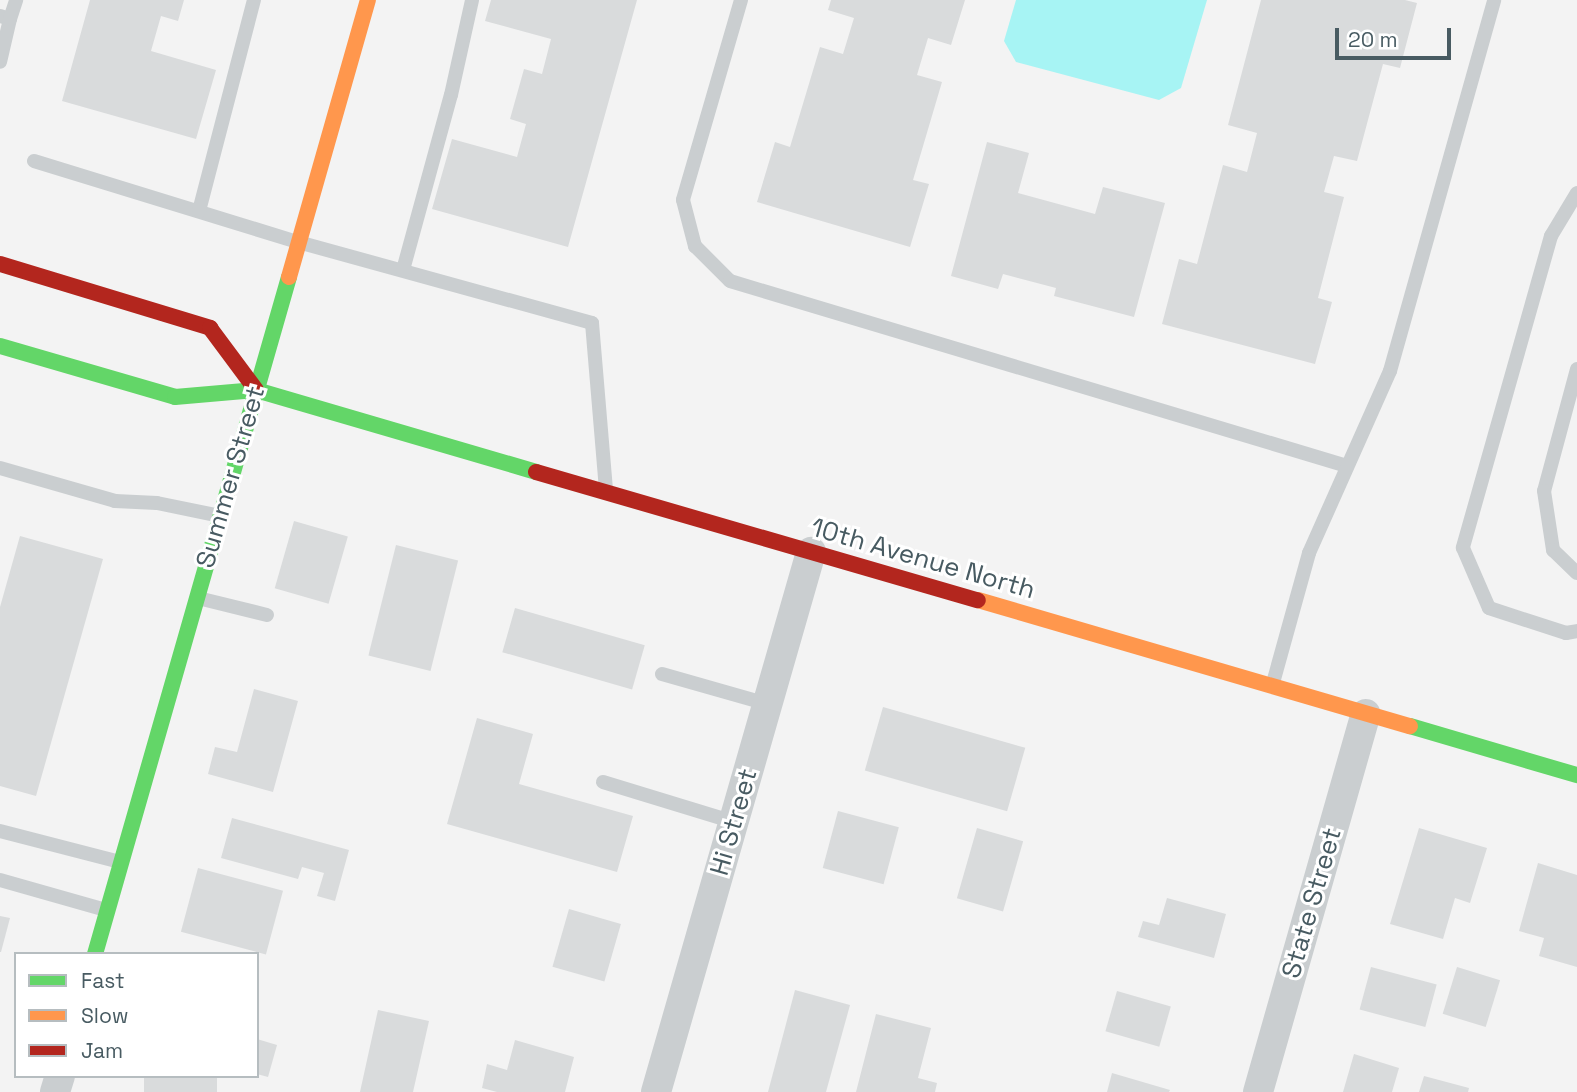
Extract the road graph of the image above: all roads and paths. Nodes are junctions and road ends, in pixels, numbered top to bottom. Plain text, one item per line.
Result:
1 (16, 0) edge
2 (254, 0) edge
3 (368, 0) edge
4 (472, 0) edge
5 (741, 0) edge
6 (1494, 0) edge
7 (5, 18) edge
8 (0, 62) edge
9 (34, 161) dead end
10 (1577, 192) edge
11 (199, 211) junction
12 (298, 242) junction
13 (0, 264) edge
14 (403, 270) junction
15 (0, 346) edge
16 (1577, 369) edge
17 (256, 390) junction
18 (1347, 466) junction
19 (0, 468) edge
20 (607, 492) junction
21 (220, 516) junction
22 (811, 552) junction
23 (1577, 573) edge
24 (197, 597) junction
25 (267, 615) dead end
26 (1577, 631) edge
27 (662, 674) dead end
28 (1272, 686) junction
29 (767, 704) junction
30 (1366, 714) junction
31 (1577, 775) edge
32 (603, 782) dead end
33 (734, 822) junction
34 (0, 831) edge
35 (121, 862) junction
36 (0, 880) edge
37 (107, 910) junction
38 (95, 952) edge
39 (656, 1092) edge
40 (1258, 1092) edge

1 - 7 lane
2 - 11 lane
3 - 12 street, Summer Street
4 - 14 lane
5 - 18 lane
6 - 18 lane
7 - 8 lane
9 - 11 lane
10 - 26 lane
11 - 12 lane
12 - 14 lane
12 - 17 street, Summer Street
13 - 17 street
14 - 20 lane
15 - 17 street, 10th Avenue North
16 - 23 lane
17 - 20 street, 10th Avenue North
17 - 21 street, Summer Street
18 - 28 lane
19 - 21 lane
20 - 22 street, 10th Avenue North
21 - 24 street, Summer Street
22 - 28 street, 10th Avenue North
22 - 29 street, Hi Street
24 - 25 lane
24 - 35 street, Summer Street
27 - 29 lane
28 - 30 street, 10th Avenue North
29 - 33 street, Hi Street
30 - 31 street, 10th Avenue North
30 - 40 street, State Street
32 - 33 lane
33 - 39 street, Hi Street
34 - 35 lane
35 - 37 street, Summer Street
36 - 37 lane
37 - 38 street, Summer Street

